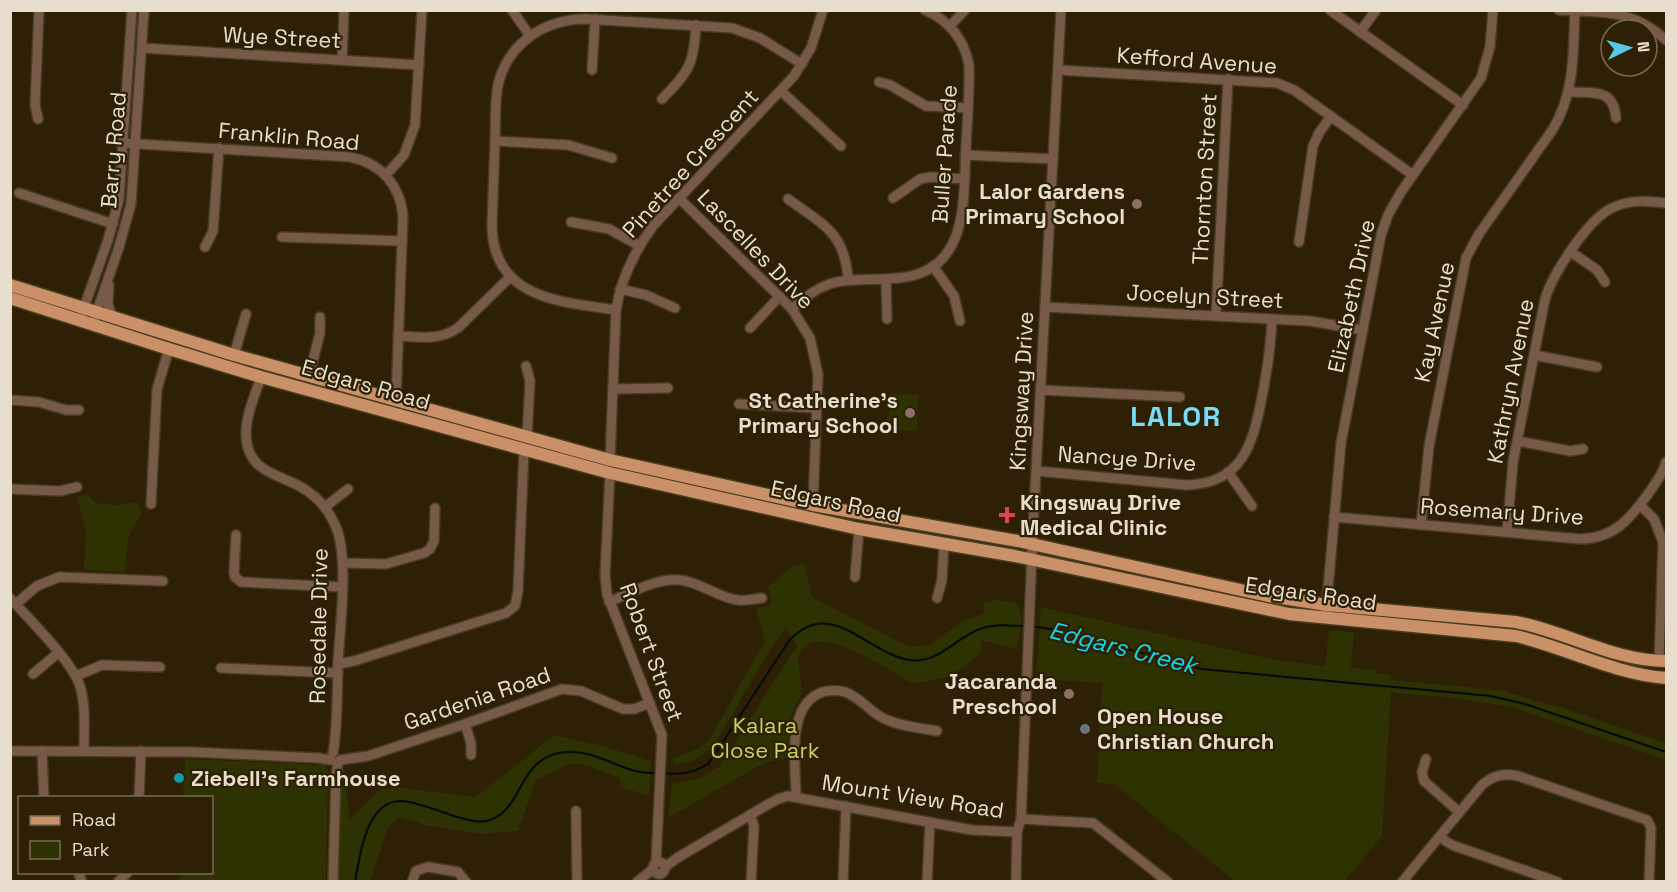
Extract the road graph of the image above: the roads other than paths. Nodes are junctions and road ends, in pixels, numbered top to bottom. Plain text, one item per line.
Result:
1 (39, 10) edge
2 (132, 10) edge
3 (144, 10) edge
4 (344, 10) edge
5 (422, 10) edge
6 (512, 10) edge
7 (655, 10) edge
8 (823, 10) edge
9 (925, 10) edge
10 (965, 10) edge
11 (1060, 10) edge
12 (1330, 10) edge
13 (1376, 10) edge
14 (1493, 10) edge
15 (1559, 10) edge
16 (1575, 11) edge
17 (578, 15) edge
18 (595, 19) junction
19 (654, 23) junction
20 (696, 25) junction
21 (950, 26) junction
22 (1360, 32) junction
23 (530, 36) junction
24 (1666, 40) edge
25 (142, 48) junction
26 (342, 60) junction
27 (802, 64) junction
28 (419, 65) junction
29 (592, 70) dead end
30 (1058, 70) junction
31 (1228, 79) junction
32 (879, 82) dead end
33 (781, 91) junction
34 (1569, 92) junction
35 (662, 99) dead end
36 (1463, 105) junction
37 (968, 108) junction
38 (1331, 116) junction
39 (1616, 118) dead end
40 (38, 119) dead end
41 (495, 141) junction
42 (123, 143) junction
43 (136, 143) junction
44 (841, 146) dead end
45 (219, 148) junction
46 (965, 154) junction
47 (612, 158) dead end
48 (1053, 159) junction
49 (1413, 175) junction
50 (386, 176) junction
51 (964, 179) junction
52 (19, 193) dead end
53 (679, 198) junction
54 (892, 198) dead end
55 (788, 199) dead end
56 (1666, 203) edge
57 (571, 222) dead end
58 (113, 224) junction
59 (282, 237) dead end
60 (402, 241) junction
61 (1299, 242) dead end
62 (638, 245) junction
63 (205, 247) dead end
64 (1571, 252) junction
65 (933, 266) junction
66 (109, 273) junction
67 (510, 277) junction
68 (848, 279) junction
69 (886, 279) junction
70 (1605, 282) dead end
71 (10, 285) edge
72 (620, 289) junction
73 (780, 296) junction
74 (10, 298) edge
75 (1045, 307) junction
76 (675, 308) dead end
77 (792, 309) junction
78 (616, 310) junction
79 (96, 312) junction
80 (81, 314) junction
81 (246, 314) dead end
82 (1216, 316) junction
83 (112, 317) junction
84 (320, 317) dead end
85 (887, 319) dead end
86 (1272, 319) junction
87 (960, 321) dead end
88 (92, 325) junction
89 (750, 328) dead end
90 (1362, 330) junction
91 (399, 336) junction
92 (169, 350) junction
93 (1534, 355) junction
94 (234, 356) junction
95 (526, 366) dead end
96 (1597, 367) dead end
97 (309, 376) junction
98 (261, 377) junction
99 (668, 388) dead end
100 (613, 389) junction
101 (1041, 390) junction
102 (1180, 397) dead end
103 (10, 400) edge
104 (396, 400) junction
105 (739, 404) dead end
106 (817, 408) junction
107 (79, 410) dead end
108 (463, 419) junction
109 (459, 432) junction
110 (527, 437) junction
111 (1518, 441) junction
112 (1583, 449) dead end
113 (524, 450) junction
114 (610, 460) junction
115 (1666, 462) edge
116 (1037, 471) junction
117 (1228, 472) junction
118 (610, 473) junction
119 (714, 483) junction
120 (77, 487) dead end
121 (10, 489) edge
122 (348, 489) dead end
123 (712, 496) junction
124 (151, 504) dead end
125 (813, 505) junction
126 (1640, 505) junction
127 (1252, 506) dead end
128 (325, 507) junction
129 (435, 508) dead end
130 (1334, 517) junction
131 (907, 522) junction
132 (1421, 525) junction
133 (859, 529) junction
134 (1507, 532) junction
135 (236, 535) dead end
136 (905, 536) junction
137 (944, 543) junction
138 (1032, 544) junction
139 (1032, 560) junction
140 (343, 563) junction
141 (855, 577) dead end
142 (163, 581) dead end
143 (342, 587) junction
144 (762, 598) dead end
145 (937, 598) dead end
146 (13, 601) edge
147 (609, 602) junction
148 (1327, 605) junction
149 (1326, 619) junction
150 (1498, 620) junction
151 (1497, 634) junction
152 (58, 653) junction
153 (1663, 661) edge
154 (160, 667) dead end
155 (221, 668) dead end
156 (338, 668) junction
157 (33, 674) dead end
158 (76, 675) junction
159 (1666, 678) edge
160 (650, 703) junction
161 (465, 724) junction
162 (937, 731) dead end
163 (10, 751) edge
164 (42, 751) junction
165 (84, 751) junction
166 (141, 751) junction
167 (471, 755) dead end
168 (335, 758) junction
169 (1426, 759) dead end
170 (44, 796) edge
171 (139, 796) edge
172 (796, 797) junction
173 (846, 806) junction
174 (576, 811) dead end
175 (1459, 812) junction
176 (750, 815) junction
177 (1021, 819) junction
178 (930, 822) junction
179 (1017, 832) junction
180 (1439, 837) junction
181 (659, 871) edge
182 (639, 881) edge
183 (333, 882) edge
184 (412, 882) edge
185 (466, 882) edge
186 (577, 882) edge
187 (751, 882) edge
188 (843, 882) edge
189 (927, 882) edge
190 (1016, 882) edge
191 (1168, 882) edge
192 (1402, 882) edge
193 (1558, 882) edge
194 (1649, 882) edge

1 - 40 street
2 - 42 street, Barry Road
3 - 25 street, Barry Road
4 - 26 street
5 - 28 street
6 - 23 street
7 - 19 street
8 - 27 street, Pinetree Crescent
9 - 21 street, Buller Parade
10 - 21 street
11 - 30 street, Kingsway Drive
12 - 22 street
13 - 22 street
14 - 36 street, Elizabeth Drive
15 - 16 street
16 - 24 street
16 - 34 street, Kay Avenue
17 - 18 street
17 - 23 street
18 - 19 street
18 - 29 street
19 - 20 street
20 - 27 street
20 - 35 street
21 - 37 street, Buller Parade
22 - 36 street
23 - 41 street
25 - 26 street, Wye Street
25 - 43 street, Barry Road
26 - 28 street, Wye Street
27 - 33 street, Pinetree Crescent
28 - 50 street
30 - 31 street, Kefford Avenue
30 - 48 street, Kingsway Drive
31 - 38 street, Kefford Avenue
31 - 82 street, Thornton Street
32 - 37 street
33 - 44 street
33 - 53 street, Pinetree Crescent
34 - 39 street
34 - 132 street, Kay Avenue
36 - 49 street, Elizabeth Drive
37 - 46 street, Buller Parade
38 - 49 street, Kefford Avenue
38 - 61 street
41 - 47 street
41 - 67 street
42 - 43 street, Franklin Road
42 - 58 street, Barry Road
43 - 45 street, Franklin Road
43 - 66 street, Barry Road
45 - 50 street, Franklin Road
45 - 63 street
46 - 48 street
46 - 51 street, Buller Parade
48 - 75 street, Kingsway Drive
49 - 90 street, Elizabeth Drive
50 - 60 street, Franklin Road
51 - 54 street
51 - 65 street, Buller Parade
52 - 58 street
53 - 62 street, Pinetree Crescent
53 - 73 street, Lascelles Drive
55 - 68 street
56 - 64 street, Kathryn Avenue
57 - 62 street
58 - 80 street, Barry Road
59 - 60 street
60 - 91 street, Franklin Road
62 - 72 street, Pinetree Crescent
64 - 70 street
64 - 93 street, Kathryn Avenue
65 - 69 street, Buller Parade
65 - 87 street
66 - 79 street, Barry Road
66 - 83 street
67 - 78 street
67 - 91 street
68 - 69 street, Buller Parade
68 - 77 street, Buller Parade
69 - 85 street
71 - 80 main road, Edgars Road
72 - 76 street
72 - 78 street, Pinetree Crescent
73 - 77 street, Lascelles Drive
73 - 89 street
74 - 80 main road, Edgars Road
75 - 82 street, Jocelyn Street
75 - 101 street, Kingsway Drive
77 - 106 street, Lascelles Drive
78 - 100 street, Pinetree Crescent
79 - 80 main road, Edgars Road
79 - 83 main road, Edgars Road
79 - 88 street, Barry Road
80 - 88 main road, Edgars Road
81 - 94 street
82 - 86 street, Jocelyn Street
83 - 94 main road, Edgars Road
84 - 97 street
86 - 90 street, Jocelyn Street
86 - 117 street, Nancye Drive
88 - 92 main road, Edgars Road
90 - 130 street, Elizabeth Drive
91 - 104 street, Franklin Road
92 - 98 main road, Edgars Road
92 - 124 street
93 - 96 street
93 - 111 street, Kathryn Avenue
94 - 97 main road, Edgars Road
95 - 110 street
97 - 104 main road, Edgars Road
98 - 109 main road, Edgars Road
98 - 128 street, Rosedale Drive
99 - 100 street
100 - 114 street, Pinetree Crescent
101 - 102 street
101 - 116 street, Kingsway Drive
103 - 107 street
104 - 108 main road, Edgars Road
105 - 106 street
106 - 125 street, Lascelles Drive
108 - 109 main road
108 - 110 main road, Edgars Road
109 - 113 main road, Edgars Road
110 - 114 main road, Edgars Road
111 - 112 street
111 - 134 street, Kathryn Avenue
113 - 118 main road, Edgars Road
113 - 156 street
114 - 119 main road, Edgars Road
115 - 126 street, Rosemary Drive
116 - 117 street, Nancye Drive
116 - 138 street, Kingsway Drive
117 - 127 street
118 - 123 main road, Edgars Road
118 - 147 street, Robert Street
119 - 123 main road
119 - 125 main road, Edgars Road
120 - 121 street
122 - 128 street
123 - 133 main road, Edgars Road
125 - 131 main road, Edgars Road
126 - 134 street, Rosemary Drive
126 - 153 street
128 - 140 street, Rosedale Drive
129 - 140 street
130 - 132 street, Rosemary Drive
130 - 148 street, Elizabeth Drive
131 - 136 main road
131 - 138 main road, Edgars Road
132 - 134 street, Rosemary Drive
133 - 136 main road, Edgars Road
133 - 141 street
135 - 143 street
136 - 137 main road, Edgars Road
137 - 139 main road, Edgars Road
137 - 145 street
138 - 139 street, Kingsway Drive
138 - 148 main road, Edgars Road
139 - 149 main road, Edgars Road
139 - 177 street, Kingsway Drive
140 - 143 street, Rosedale Drive
142 - 146 street
143 - 156 street, Rosedale Drive
144 - 147 street
146 - 152 street
147 - 160 street, Robert Street
148 - 149 street, Elizabeth Drive
148 - 150 main road, Edgars Road
149 - 151 main road, Edgars Road
150 - 151 main road
150 - 153 main road, Edgars Road
151 - 159 main road, Edgars Road
152 - 157 street
152 - 158 street
154 - 158 street
155 - 156 street
156 - 168 street, Rosedale Drive
158 - 165 street
160 - 161 street, Gardenia Road
160 - 181 street, Robert Street
161 - 167 street
161 - 168 street, Gardenia Road
162 - 172 street
163 - 164 street, Gardenia Road
164 - 165 street, Gardenia Road
164 - 170 street
165 - 166 street, Gardenia Road
166 - 168 street, Gardenia Road
166 - 171 street
168 - 183 street, Rosedale Drive
169 - 175 street
172 - 173 street, Mount View Road
172 - 176 street, Mount View Road
173 - 178 street, Mount View Road
173 - 188 street
174 - 186 street
175 - 180 street
175 - 194 street
176 - 181 street, Mount View Road
176 - 187 street
177 - 179 street, Kingsway Drive
177 - 191 street
178 - 179 street, Mount View Road
178 - 189 street
179 - 190 street, Kingsway Drive
180 - 192 street
180 - 193 street
181 - 182 street, Mount View Road
184 - 185 street

